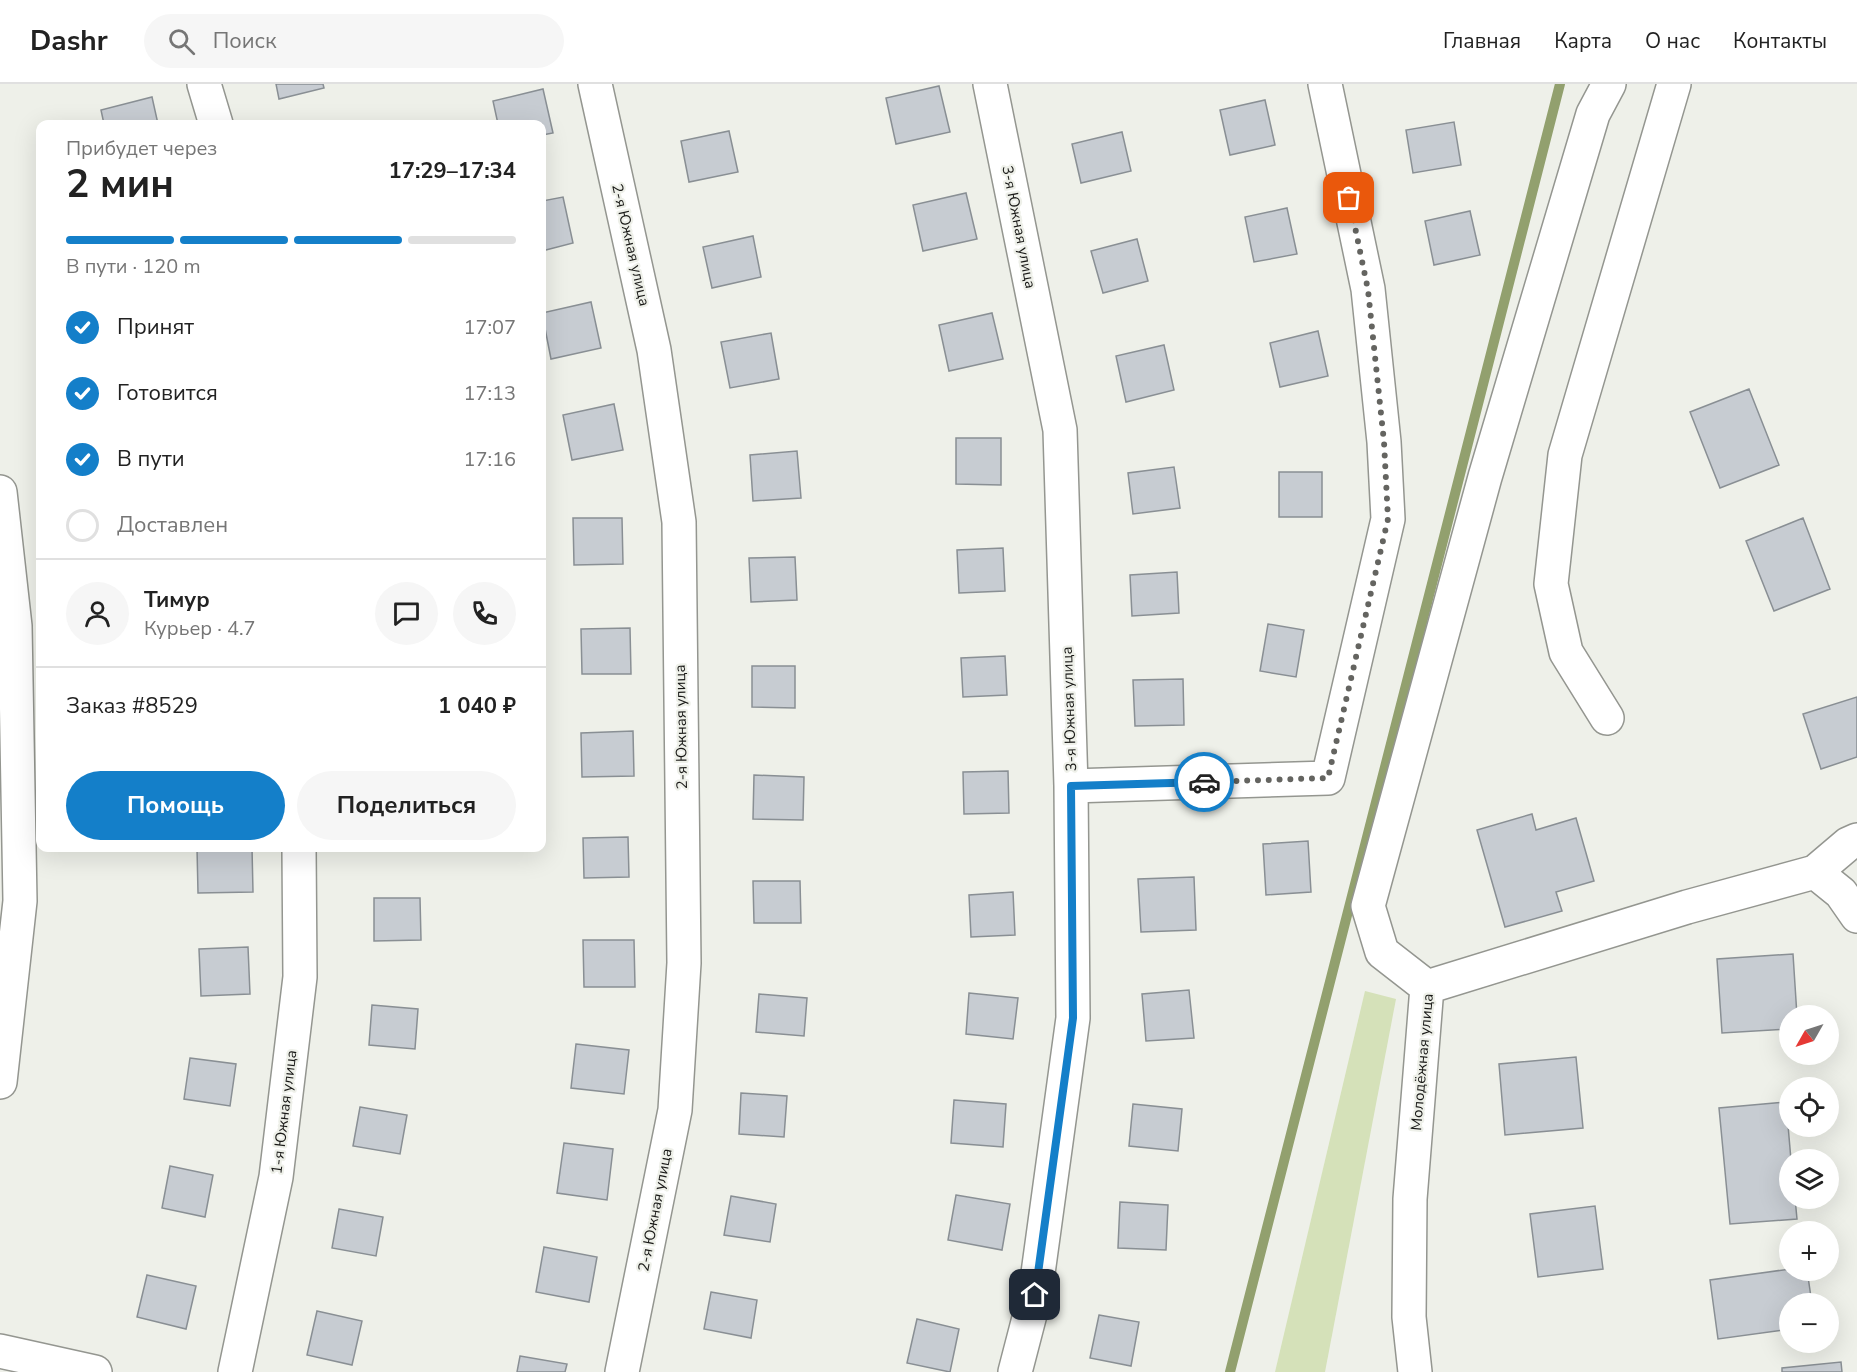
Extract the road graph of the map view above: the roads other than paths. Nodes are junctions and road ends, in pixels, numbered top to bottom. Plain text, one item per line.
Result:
1 (204, 84) edge
2 (595, 84) edge
3 (990, 84) edge
4 (1326, 84) edge
5 (1608, 84) edge
6 (1674, 84) edge
7 (215, 120) edge
8 (0, 492) edge
9 (1607, 718) dead end
10 (1071, 786) junction
11 (1857, 840) edge
12 (298, 852) edge
13 (1815, 872) junction
14 (1857, 916) edge
15 (1427, 987) junction
16 (0, 1082) edge
17 (0, 1351) edge
18 (95, 1372) edge
19 (235, 1372) edge
20 (622, 1372) edge
21 (1015, 1372) edge
22 (1415, 1372) edge

1 - 7 street
2 - 20 street, 2-я Южная улица
3 - 10 street, 3-я Южная улица
4 - 10 street
5 - 15 street
6 - 9 street
8 - 16 street
10 - 21 street, 3-я Южная улица
11 - 13 street
12 - 19 street, 1-я Южная улица
13 - 14 street
13 - 15 street, Молодёжная улица
15 - 22 street, Молодёжная улица
17 - 18 street

